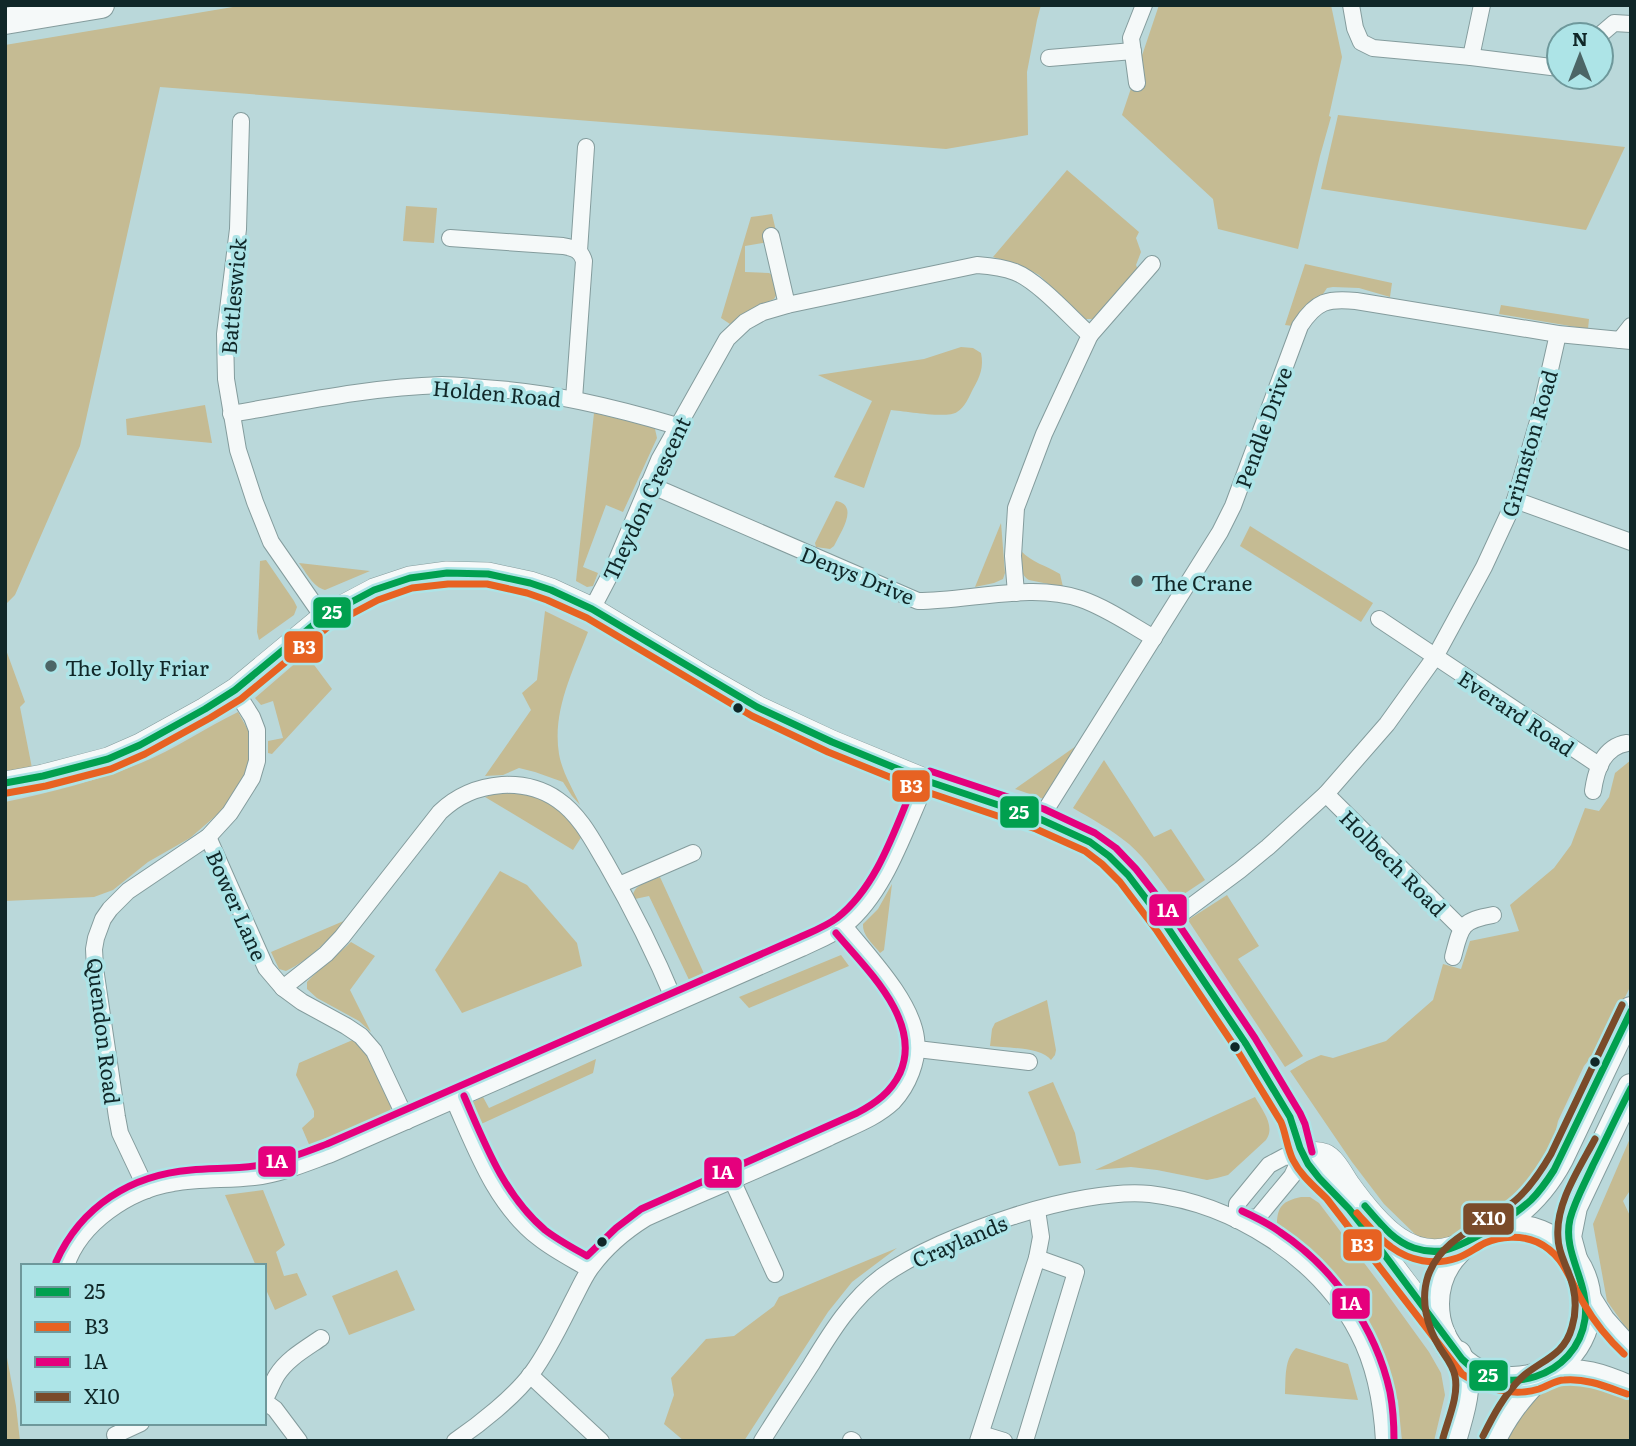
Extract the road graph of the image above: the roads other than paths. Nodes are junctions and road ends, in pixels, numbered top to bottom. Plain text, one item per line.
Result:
1 (101, 5) edge
2 (1144, 5) edge
3 (1351, 5) edge
4 (1482, 5) edge
5 (5, 21) edge
6 (1133, 51) junction
7 (1471, 57) junction
8 (1049, 58) dead end
9 (1545, 66) edge
10 (1137, 83) dead end
11 (241, 121) dead end
12 (586, 147) dead end
13 (771, 236) dead end
14 (450, 238) dead end
15 (579, 251) junction
16 (1152, 264) dead end
17 (787, 305) junction
18 (1631, 326) edge
19 (1558, 334) junction
20 (1090, 335) junction
21 (1625, 340) edge
22 (573, 399) junction
23 (231, 414) junction
24 (677, 426) junction
25 (648, 484) junction
26 (1515, 500) junction
27 (1631, 542) edge
28 (1016, 593) junction
29 (592, 609) junction
30 (323, 617) junction
31 (1379, 619) dead end
32 (1154, 638) junction
33 (1436, 657) junction
34 (235, 690) junction
35 (1627, 743) dead end
36 (1600, 766) junction
37 (927, 781) junction
38 (5, 783) edge
39 (1593, 791) dead end
40 (1326, 794) junction
41 (1040, 819) junction
42 (208, 837) junction
43 (693, 853) dead end
44 (619, 885) junction
45 (1493, 915) dead end
46 (1166, 925) junction
47 (845, 926) junction
48 (1462, 929) junction
49 (1453, 957) dead end
50 (283, 988) junction
51 (675, 1002) junction
52 (1631, 1010) edge
53 (917, 1049) junction
54 (1029, 1062) dead end
55 (1631, 1087) edge
56 (454, 1100) junction
57 (407, 1121) junction
58 (1302, 1155) junction
59 (732, 1180) junction
60 (147, 1190) junction
61 (1037, 1210) junction
62 (1237, 1220) junction
63 (1474, 1238) junction
64 (1037, 1258) junction
65 (67, 1264) edge
66 (589, 1269) junction
67 (1578, 1269) junction
68 (775, 1274) dead end
69 (321, 1338) dead end
70 (1451, 1344) junction
71 (1631, 1346) edge
72 (530, 1375) junction
73 (1543, 1375) junction
74 (1631, 1384) edge
75 (266, 1397) edge
76 (266, 1402) edge
77 (135, 1425) edge
78 (113, 1433) edge
79 (979, 1437) edge
80 (299, 1441) edge
81 (455, 1441) edge
82 (601, 1441) edge
83 (762, 1441) edge
84 (1004, 1441) edge
85 (1025, 1441) edge
86 (1384, 1441) edge
87 (1453, 1441) edge
88 (1492, 1441) edge

1 - 5 main road
2 - 6 street
3 - 7 street
4 - 7 street
6 - 8 street
6 - 10 street
7 - 9 street
11 - 23 street, Battleswick
12 - 15 street
13 - 17 street
14 - 15 street
15 - 22 street
16 - 20 street
17 - 20 street, Theydon Crescent
17 - 24 street, Theydon Crescent
18 - 21 street
19 - 21 street, Pendle Drive
19 - 26 street, Grimston Road
19 - 32 street, Pendle Drive
20 - 28 street
22 - 23 street, Holden Road
22 - 24 street, Holden Road
23 - 30 street, Battleswick
24 - 25 street, Theydon Crescent
25 - 28 street, Denys Drive
25 - 29 street, Theydon Crescent
26 - 27 street
26 - 33 street, Grimston Road
28 - 32 street, Denys Drive
29 - 30 street
29 - 37 street
30 - 34 street
31 - 33 street, Everard Road
32 - 41 street, Pendle Drive
33 - 36 street, Everard Road
33 - 40 street, Grimston Road
34 - 38 street
34 - 42 street, Quendon Road
35 - 36 street
36 - 39 street
37 - 41 street
37 - 47 street
40 - 46 street, Grimston Road
40 - 48 street, Holbech Road
41 - 46 street
42 - 50 street, Bower Lane
42 - 60 street, Quendon Road
43 - 44 street
44 - 50 street
44 - 51 street
45 - 48 street
46 - 58 street
47 - 51 street
47 - 53 street
48 - 49 street
50 - 57 street, Bower Lane
51 - 56 street
52 - 63 main road
53 - 54 street
53 - 59 street
55 - 67 main road
56 - 57 street
56 - 66 street
57 - 60 street
58 - 62 street
58 - 62 street
58 - 63 street
58 - 70 street
59 - 66 street
59 - 68 street
60 - 65 street
61 - 62 street, Craylands
61 - 64 street
61 - 83 street, Craylands
62 - 86 street, Craylands
63 - 67 main road
63 - 70 main road
64 - 79 street
64 - 85 street
66 - 72 street
67 - 71 street
67 - 73 main road
69 - 75 street
70 - 73 main road
70 - 87 main road
72 - 81 street
72 - 82 street
73 - 74 street
73 - 88 main road
76 - 80 street
77 - 78 street
79 - 84 street

